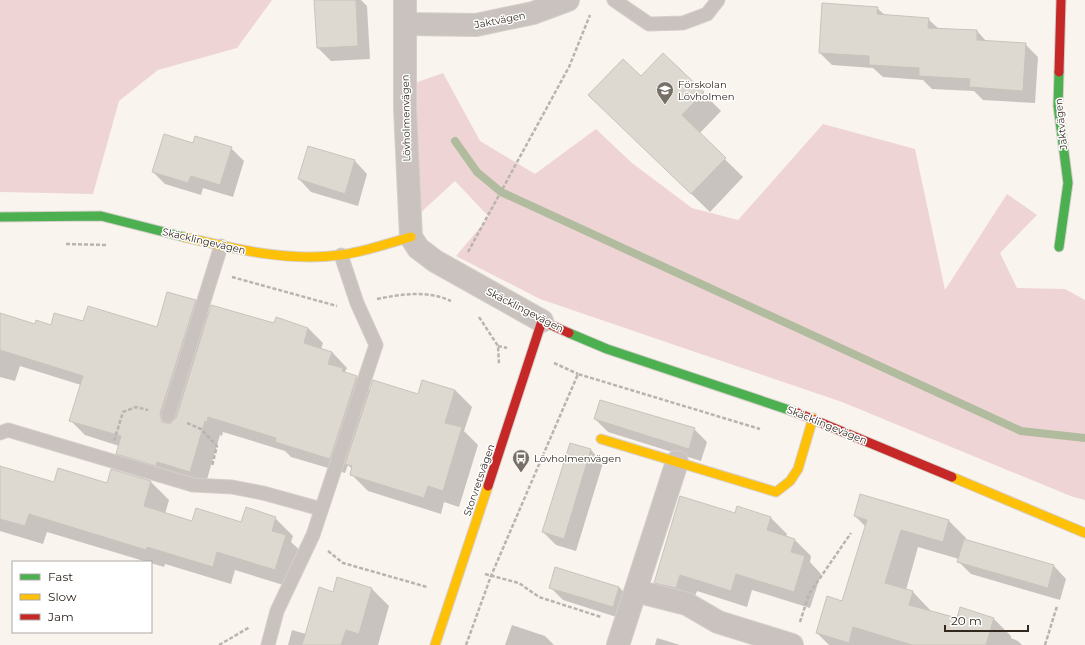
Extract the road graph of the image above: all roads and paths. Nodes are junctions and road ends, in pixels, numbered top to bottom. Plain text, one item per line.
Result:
1 (405, 0) edge
2 (568, 0) edge
3 (614, 0) edge
4 (718, 0) edge
5 (1061, 0) edge
6 (591, 13) dead end
7 (406, 24) junction
8 (0, 217) edge
9 (411, 237) junction
10 (221, 246) junction
11 (1059, 247) dead end
12 (341, 255) junction
13 (457, 273) junction
14 (443, 298) dead end
15 (542, 321) junction
16 (168, 416) dead end
17 (812, 418) junction
18 (0, 434) edge
19 (601, 439) dead end
20 (677, 462) junction
21 (321, 510) junction
22 (851, 533) dead end
23 (1085, 533) edge
24 (636, 591) junction
25 (1057, 606) dead end
26 (277, 611) junction
27 (219, 645) edge
28 (268, 645) edge
29 (436, 645) edge
30 (618, 645) edge
31 (792, 645) edge
32 (1045, 645) edge

1 - 7 street, Lövholmenvägen
2 - 7 street, Jaktvägen
3 - 4 lane
5 - 11 street, Jaktvägen
6 - 13 path
7 - 9 street, Lövholmenvägen
8 - 10 street, Skäcklingevägen
9 - 12 street, Skäcklingevägen
9 - 13 street, Skäcklingevägen
10 - 12 street, Skäcklingevägen
10 - 16 lane
12 - 21 lane
13 - 14 path
13 - 15 street, Skäcklingevägen
15 - 17 street, Skäcklingevägen
15 - 29 street, Storvretsvägen
17 - 20 street
17 - 23 street, Skäcklingevägen
18 - 21 lane
19 - 20 street
20 - 24 street
21 - 26 lane
22 - 31 path
24 - 30 street
24 - 31 street
25 - 32 path
26 - 27 path
26 - 28 lane

